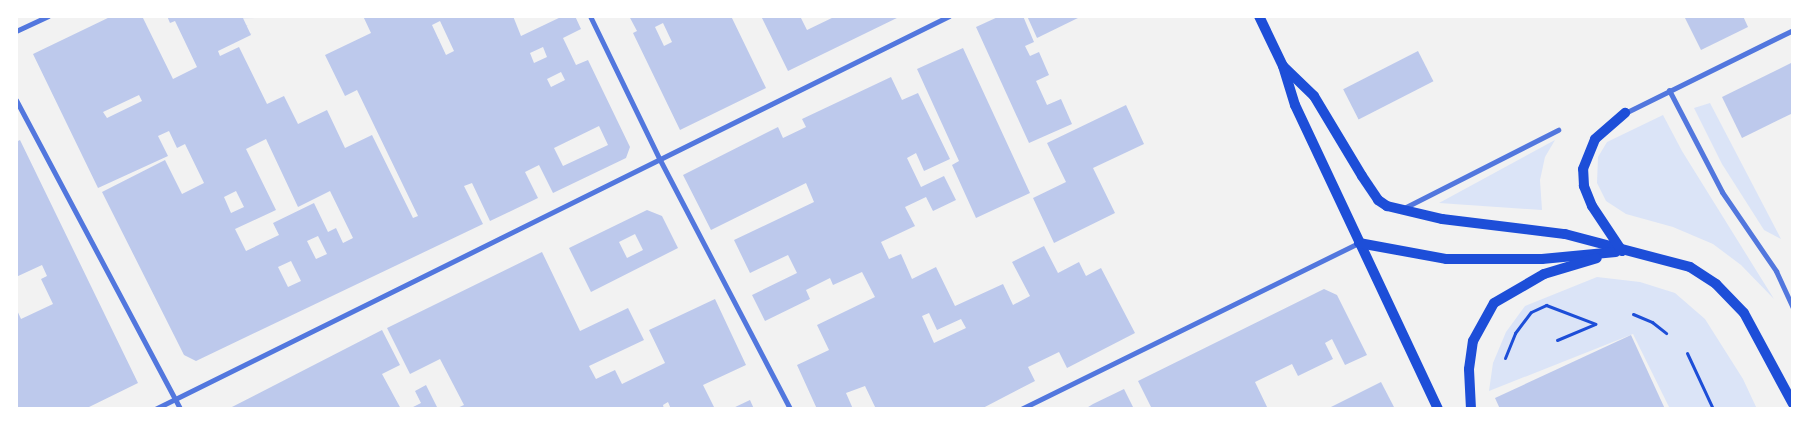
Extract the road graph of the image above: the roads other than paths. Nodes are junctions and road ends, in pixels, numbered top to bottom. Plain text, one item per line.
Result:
1 (48, 16) edge
2 (590, 16) edge
3 (949, 16) edge
4 (1259, 16) edge
5 (1793, 30) edge
6 (16, 31) edge
7 (1284, 66) junction
8 (1669, 90) junction
9 (16, 100) edge
10 (1625, 113) joint
11 (1558, 130) dead end
12 (660, 160) junction
13 (1399, 210) junction
14 (1359, 242) junction
15 (1622, 251) junction
16 (1793, 308) edge
17 (175, 398) junction
18 (1793, 404) edge
19 (154, 409) edge
20 (180, 409) edge
21 (790, 409) edge
22 (1021, 409) edge
23 (1438, 409) edge
24 (1470, 409) edge

1 - 6 street
2 - 12 street
3 - 12 street
4 - 7 main road
5 - 8 street
7 - 13 main road
7 - 14 main road
8 - 10 street
8 - 16 street
9 - 17 street
10 - 15 main road
11 - 13 street
12 - 17 street
12 - 21 street
13 - 15 main road
14 - 15 main road
14 - 22 street
14 - 23 main road
15 - 18 main road
15 - 24 main road
17 - 19 street
17 - 20 street

